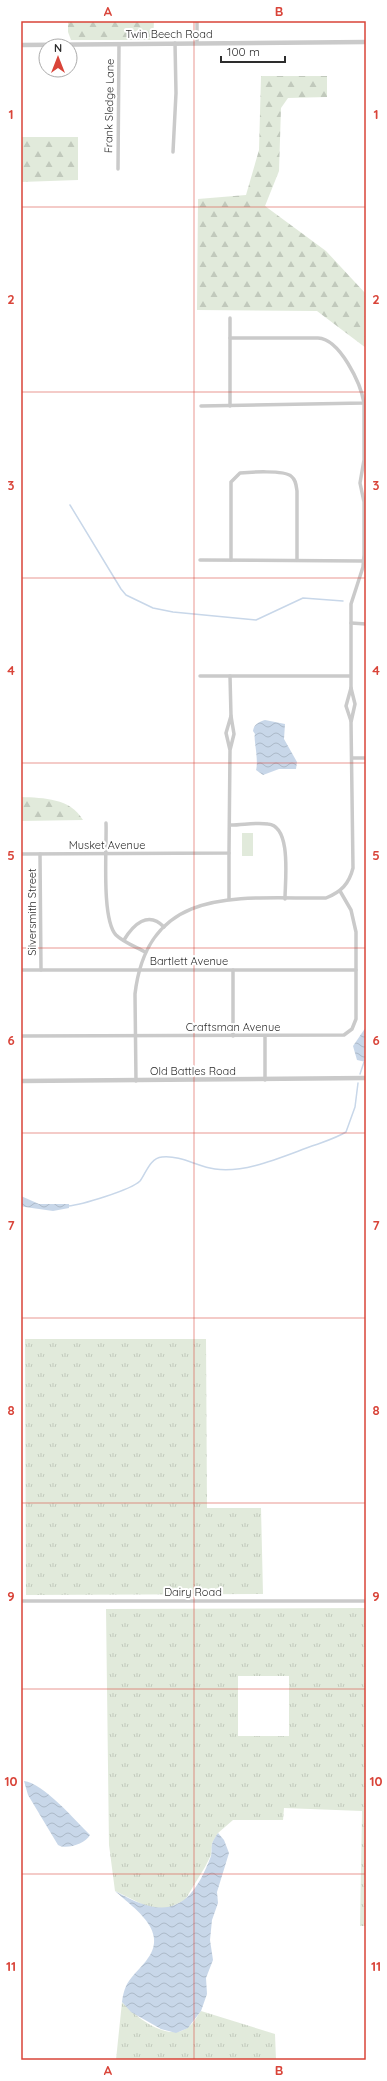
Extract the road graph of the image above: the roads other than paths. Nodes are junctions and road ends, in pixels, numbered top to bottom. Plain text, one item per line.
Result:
1 (197, 21) edge
2 (366, 42) edge
3 (175, 43) junction
4 (197, 43) junction
5 (21, 44) edge
6 (119, 44) junction
7 (173, 152) dead end
8 (118, 169) dead end
9 (230, 318) dead end
10 (230, 338) junction
11 (365, 403) edge
12 (201, 406) dead end
13 (230, 406) junction
14 (364, 460) junction
15 (366, 474) edge
16 (366, 493) edge
17 (364, 502) junction
18 (200, 560) dead end
19 (231, 560) junction
20 (297, 560) junction
21 (363, 561) junction
22 (351, 623) junction
23 (366, 624) edge
24 (200, 676) dead end
25 (230, 676) junction
26 (350, 676) junction
27 (350, 688) junction
28 (231, 716) junction
29 (351, 722) junction
30 (230, 750) junction
31 (352, 758) junction
32 (366, 758) edge
33 (106, 823) dead end
34 (231, 825) junction
35 (229, 853) junction
36 (21, 854) edge
37 (40, 854) junction
38 (107, 854) junction
39 (340, 892) junction
40 (229, 899) junction
41 (285, 899) junction
42 (164, 927) junction
43 (124, 940) junction
44 (145, 952) junction
45 (21, 970) edge
46 (41, 970) junction
47 (140, 970) junction
48 (233, 970) junction
49 (356, 970) junction
50 (21, 1036) edge
51 (135, 1036) junction
52 (233, 1036) junction
53 (265, 1036) junction
54 (366, 1078) edge
55 (265, 1080) junction
56 (21, 1081) edge
57 (136, 1081) junction
58 (21, 1601) edge
59 (366, 1601) edge

1 - 4 street
2 - 4 street, Twin Beech Road
3 - 4 street, Twin Beech Road
3 - 6 street, Twin Beech Road
3 - 7 street
5 - 6 street, Twin Beech Road
6 - 8 street, Frank Sledge Lane
9 - 10 street
10 - 11 street
10 - 13 street
11 - 13 street
11 - 14 street
12 - 13 street
14 - 15 street
14 - 17 street
16 - 17 street
17 - 21 street
18 - 19 street
19 - 20 street
19 - 20 street
20 - 21 street
21 - 22 street
22 - 23 street
22 - 26 street
24 - 25 street
25 - 26 street
25 - 28 street
26 - 27 street
27 - 29 street
27 - 29 street
28 - 30 street
28 - 30 street
29 - 31 street
30 - 34 street
31 - 32 street
31 - 39 street
33 - 38 street
34 - 35 street
34 - 41 street
35 - 38 street, Musket Avenue
35 - 40 street
36 - 37 street, Musket Avenue
37 - 38 street, Musket Avenue
37 - 46 street, Silversmith Street
38 - 43 street
39 - 41 street
39 - 49 street, Craftsman Avenue
40 - 41 street
40 - 42 street
42 - 43 street
42 - 44 street
43 - 44 street
44 - 47 street
45 - 46 street, Bartlett Avenue
46 - 47 street, Bartlett Avenue
47 - 48 street, Bartlett Avenue
47 - 51 street
48 - 49 street, Bartlett Avenue
48 - 52 street
49 - 53 street, Craftsman Avenue
50 - 51 street, Craftsman Avenue
51 - 52 street, Craftsman Avenue
51 - 57 street
52 - 53 street, Craftsman Avenue
53 - 55 street
54 - 55 street, Old Battles Road
55 - 57 street, Old Battles Road
56 - 57 street, Old Battles Road
58 - 59 street, Dairy Road

